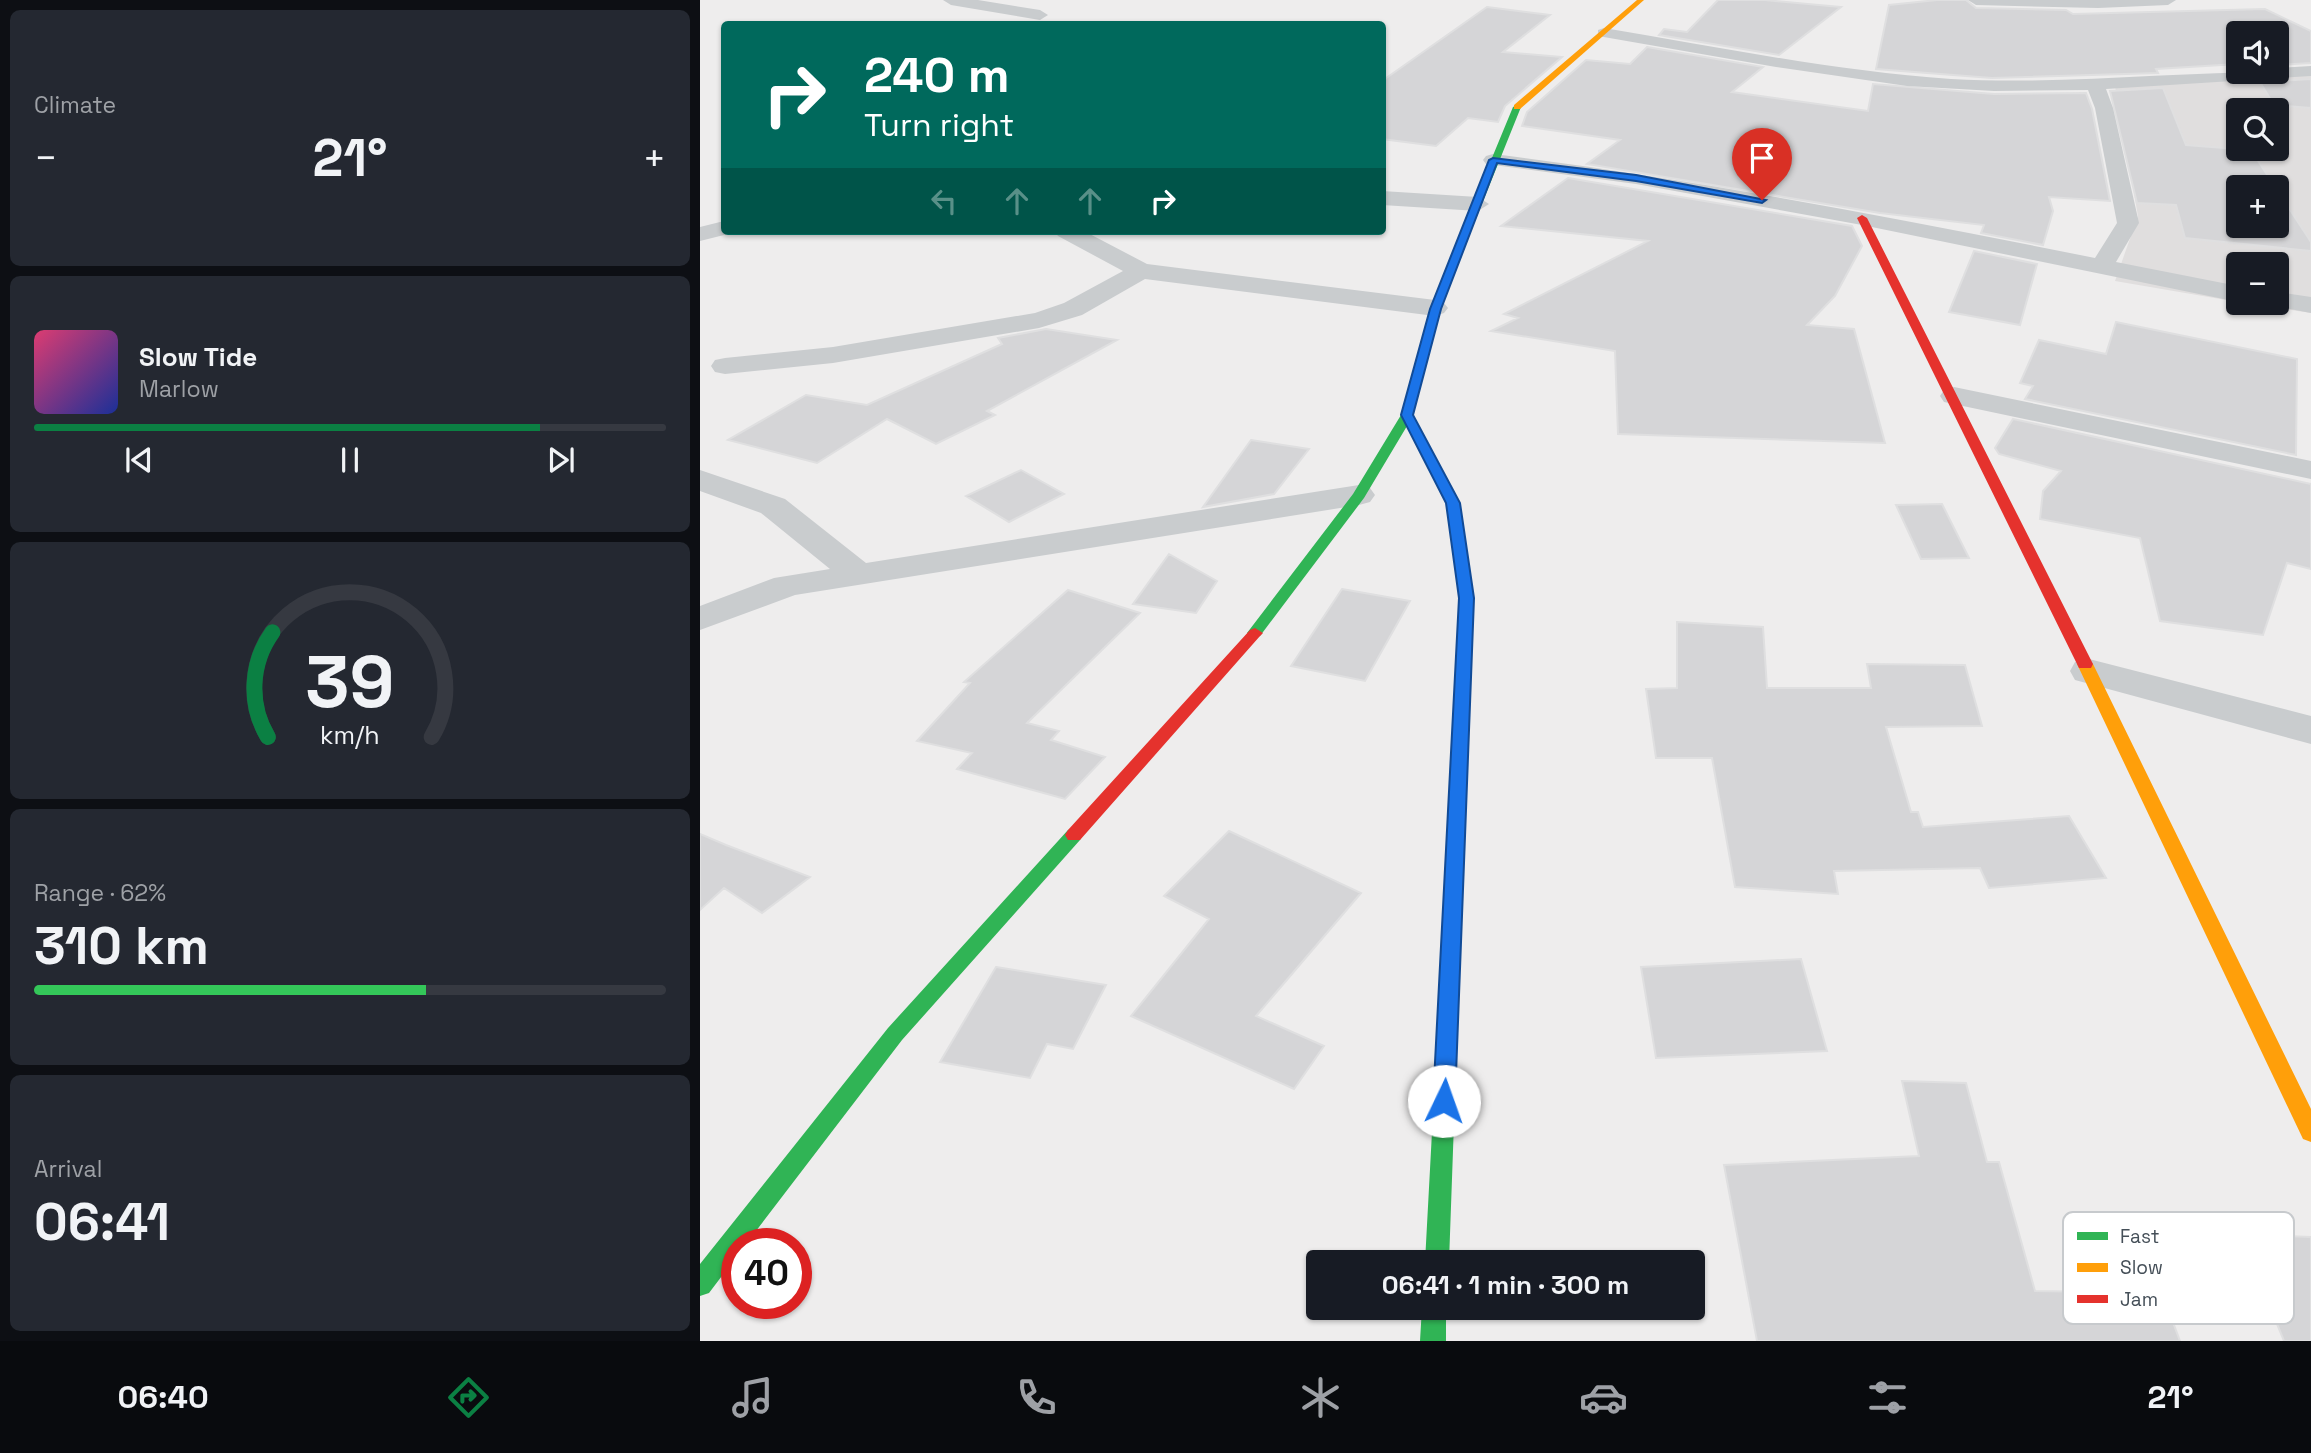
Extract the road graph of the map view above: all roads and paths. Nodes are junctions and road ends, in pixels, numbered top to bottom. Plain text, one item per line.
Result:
1 (951, 0) edge
2 (1641, 0) edge
3 (1976, 0) edge
4 (2162, 0) edge
5 (2168, 0) edge
6 (1040, 15) dead end
7 (1604, 33) junction
8 (2311, 71) edge
9 (2094, 82) junction
10 (1493, 160) junction
11 (1386, 198) edge
12 (1478, 204) junction
13 (1862, 218) junction
14 (721, 229) edge
15 (700, 234) edge
16 (1074, 236) edge
17 (2101, 267) junction
18 (1141, 271) junction
19 (2226, 292) edge
20 (2289, 302) edge
21 (2311, 305) edge
22 (1435, 309) junction
23 (724, 366) dead end
24 (1954, 396) junction
25 (1407, 415) junction
26 (2311, 470) edge
27 (700, 480) edge
28 (1359, 495) junction
29 (858, 574) junction
30 (700, 619) edge
31 (2089, 671) junction
32 (2311, 730) edge
33 (2311, 1132) edge
34 (1438, 1250) edge
35 (700, 1284) edge
36 (1434, 1320) edge
37 (1433, 1341) edge

1 - 6 street
2 - 7 street
3 - 4 street
4 - 5 street
7 - 9 street
7 - 10 street
8 - 9 street
9 - 17 street
10 - 12 street
10 - 13 street
11 - 12 street
12 - 22 street
13 - 17 street
13 - 24 street
14 - 15 street
16 - 18 street
17 - 19 street
18 - 22 street
18 - 23 street
20 - 21 street
22 - 25 street
24 - 26 street
24 - 31 street
25 - 28 street
25 - 34 street
27 - 29 street
28 - 29 street
28 - 35 street
29 - 30 street
31 - 32 street
31 - 33 street
36 - 37 street

